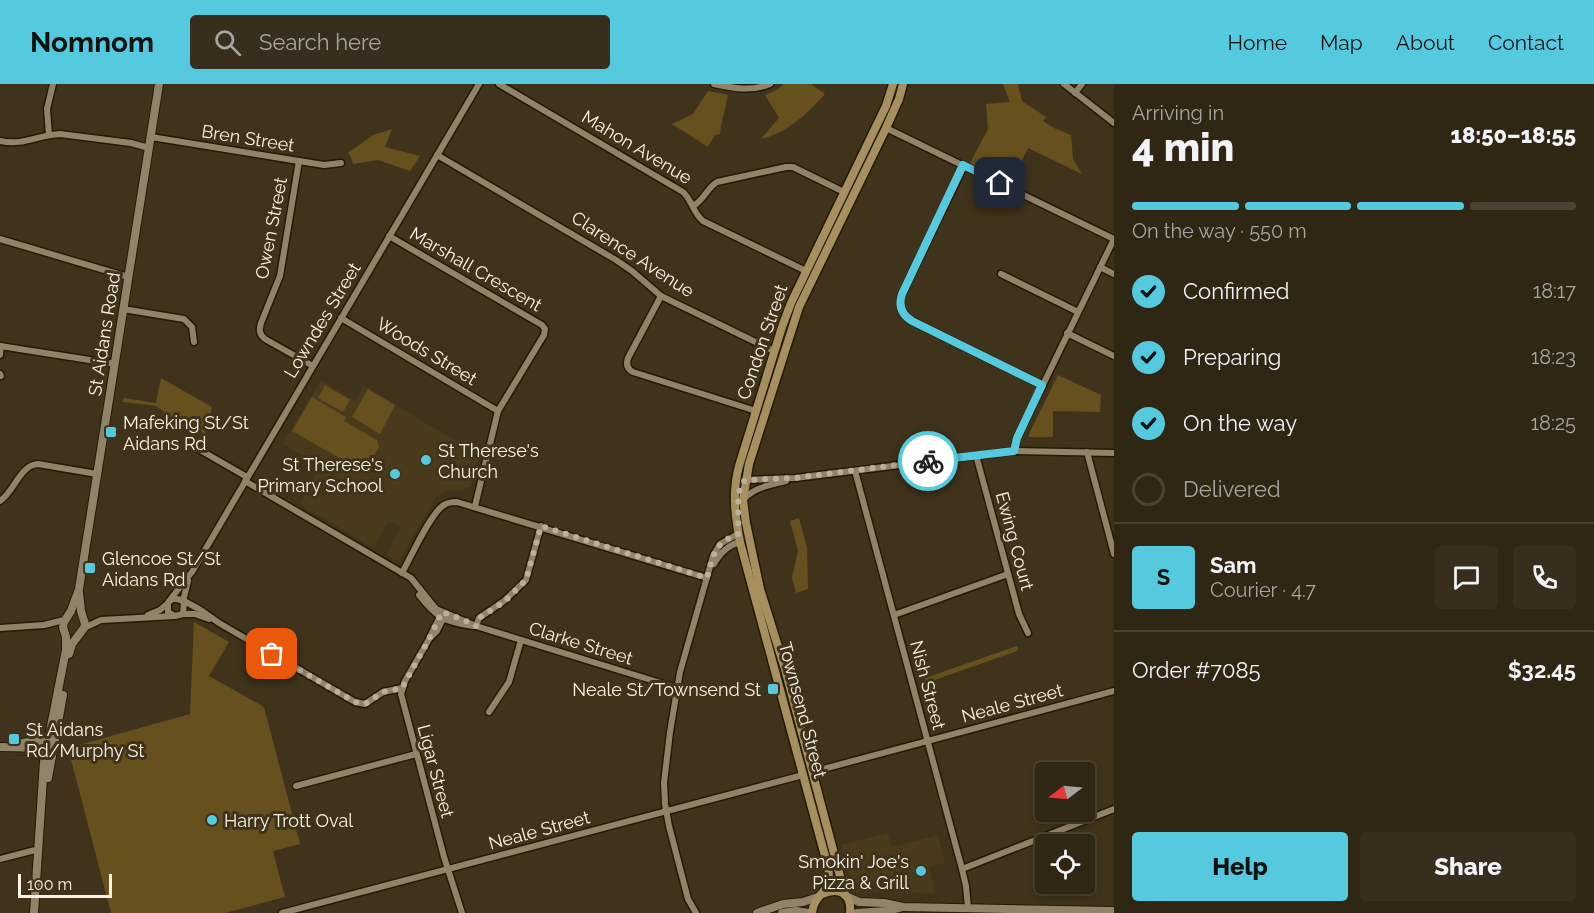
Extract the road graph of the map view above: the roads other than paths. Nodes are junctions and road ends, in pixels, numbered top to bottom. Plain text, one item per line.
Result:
1 (53, 84) edge
2 (159, 84) edge
3 (479, 84) edge
4 (499, 84) edge
5 (714, 84) edge
6 (770, 84) edge
7 (893, 84) edge
8 (903, 84) edge
9 (1064, 84) edge
10 (1082, 84) edge
11 (1075, 93) junction
12 (1114, 123) edge
13 (886, 128) junction
14 (49, 135) junction
15 (151, 137) junction
16 (0, 141) edge
17 (149, 148) junction
18 (437, 155) junction
19 (299, 161) junction
20 (340, 163) dead end
21 (963, 165) junction
22 (844, 192) junction
23 (693, 206) junction
24 (389, 236) junction
25 (0, 239) edge
26 (1114, 239) edge
27 (1100, 267) junction
28 (810, 273) junction
29 (1001, 274) dead end
30 (1114, 274) edge
31 (128, 277) junction
32 (661, 296) junction
33 (123, 309) junction
34 (1078, 312) junction
35 (341, 318) junction
36 (1067, 333) junction
37 (194, 342) dead end
38 (1, 346) edge
39 (774, 351) junction
40 (784, 354) junction
41 (0, 355) edge
42 (1114, 356) edge
43 (114, 364) junction
44 (313, 366) junction
45 (628, 368) junction
46 (621, 372) dead end
47 (1042, 385) junction
48 (498, 411) junction
49 (756, 411) junction
50 (190, 436) dead end
51 (1014, 451) junction
52 (1087, 452) junction
53 (1114, 453) edge
54 (976, 455) junction
55 (855, 471) junction
56 (97, 474) junction
57 (795, 478) junction
58 (246, 479) junction
59 (745, 480) junction
60 (743, 500) junction
61 (0, 501) edge
62 (475, 506) junction
63 (541, 526) junction
64 (748, 535) joint
65 (739, 538) junction
66 (1114, 554) edge
67 (192, 572) junction
68 (402, 573) junction
69 (1008, 574) junction
70 (707, 578) junction
71 (79, 589) junction
72 (184, 601) junction
73 (169, 602) junction
74 (183, 614) junction
75 (82, 615) junction
76 (443, 615) junction
77 (894, 615) junction
78 (175, 616) junction
79 (144, 617) junction
80 (67, 618) junction
81 (101, 620) junction
82 (218, 623) junction
83 (44, 625) junction
84 (476, 626) junction
85 (0, 628) edge
86 (81, 630) junction
87 (65, 631) junction
88 (1028, 633) dead end
89 (521, 640) junction
90 (402, 688) junction
91 (676, 688) junction
92 (1114, 691) edge
93 (489, 712) dead end
94 (928, 741) junction
95 (50, 745) junction
96 (1, 747) edge
97 (416, 754) junction
98 (813, 772) junction
99 (803, 775) junction
100 (296, 786) dead end
101 (1114, 809) edge
102 (666, 812) junction
103 (39, 849) junction
104 (0, 859) edge
105 (447, 869) junction
106 (962, 869) junction
107 (820, 896) junction
108 (846, 896) junction
109 (688, 899) junction
110 (903, 907) junction
111 (968, 908) junction
112 (1114, 911) edge
113 (1099, 912) edge
114 (34, 913) edge
115 (282, 913) edge
116 (462, 913) edge
117 (688, 913) edge
118 (696, 913) edge
119 (757, 913) edge
120 (782, 913) edge
121 (810, 913) edge
122 (850, 913) edge
123 (857, 913) edge

1 - 14 street
2 - 15 street, St Aidans Road
3 - 18 street, Lowndes Street
4 - 23 street, Mahon Avenue
5 - 6 street
7 - 22 main road, Condon Street
8 - 13 main road, Condon Street
9 - 11 street
10 - 11 street
11 - 12 street
13 - 21 street
13 - 28 main road, Condon Street
14 - 16 street
14 - 17 street
15 - 17 street, St Aidans Road
15 - 19 street, Bren Street
17 - 31 street, St Aidans Road
18 - 24 street, Lowndes Street
18 - 32 street, Clarence Avenue
19 - 20 street, Bren Street
19 - 44 street, Owen Street
21 - 26 street
21 - 47 street
22 - 23 street
22 - 28 main road, Condon Street
23 - 28 street, Mahon Avenue
24 - 35 street, Lowndes Street
24 - 48 street, Marshall Crescent
25 - 31 street
26 - 27 street
27 - 30 street
27 - 34 street
28 - 39 main road, Condon Street
28 - 40 main road, Condon Street
29 - 34 street
31 - 33 street, St Aidans Road
32 - 39 street, Clarence Avenue
32 - 45 street
33 - 37 street
33 - 43 street, St Aidans Road
34 - 36 street
35 - 44 street, Lowndes Street
35 - 48 street, Woods Street
36 - 42 street
36 - 47 street
38 - 41 street
38 - 43 street
39 - 40 main road, Clarence Avenue
39 - 49 main road, Condon Street
40 - 59 main road, Condon Street
43 - 56 street, St Aidans Road
44 - 58 street, Lowndes Street
45 - 46 street
45 - 49 street
47 - 51 street
48 - 62 street, Marshall Crescent
49 - 65 main road, Condon Street
50 - 58 street
51 - 52 street
51 - 54 street
52 - 53 street
52 - 66 street
54 - 55 street
54 - 69 street, Ewing Court
55 - 57 street
55 - 77 street, Nish Street
56 - 61 street
56 - 71 street, St Aidans Road
57 - 59 street
57 - 60 street
58 - 67 street, Lowndes Street
58 - 68 street
59 - 60 main road, Condon Street
59 - 65 main road
60 - 64 main road, Condon Street
62 - 63 street
62 - 68 street
63 - 70 street
63 - 84 street
64 - 98 main road, Townsend Street
65 - 70 street
65 - 99 main road, Townsend Street
67 - 72 street, Lowndes Street
67 - 73 street, Lowndes Street
68 - 76 street
69 - 77 street
69 - 88 street, Ewing Court
70 - 91 street
71 - 75 street, St Aidans Road
71 - 80 street, St Aidans Road
72 - 73 street
72 - 74 street
72 - 82 street
73 - 78 street
73 - 79 street
74 - 78 street
74 - 82 street
75 - 80 street
75 - 81 street
75 - 86 street
76 - 84 street, Clarke Street
76 - 90 street
77 - 94 street, Nish Street
78 - 79 street
79 - 81 street
80 - 83 street
80 - 87 street
81 - 86 street
82 - 90 street
83 - 85 street
83 - 87 street
84 - 89 street, Clarke Street
86 - 87 street
86 - 95 street
87 - 95 street
89 - 91 street, Clarke Street
89 - 93 street
90 - 97 street, Ligar Street
91 - 102 street
92 - 94 street, Neale Street
94 - 98 street, Neale Street
94 - 106 street, Nish Street
95 - 96 street
95 - 103 street
97 - 100 street
97 - 105 street, Ligar Street
98 - 108 main road, Townsend Street
99 - 102 street, Neale Street
99 - 107 main road, Townsend Street
101 - 106 street
102 - 105 street, Neale Street
102 - 109 street
103 - 104 street
103 - 114 street
105 - 115 street, Neale Street
105 - 116 street, Ligar Street
106 - 111 street, Nish Street
107 - 108 main road
107 - 119 street
107 - 121 main road, Townsend Street
108 - 110 street
108 - 122 main road, Townsend Street
109 - 117 street
109 - 118 street
110 - 111 street
110 - 123 street
111 - 113 street
112 - 113 street
120 - 121 street

